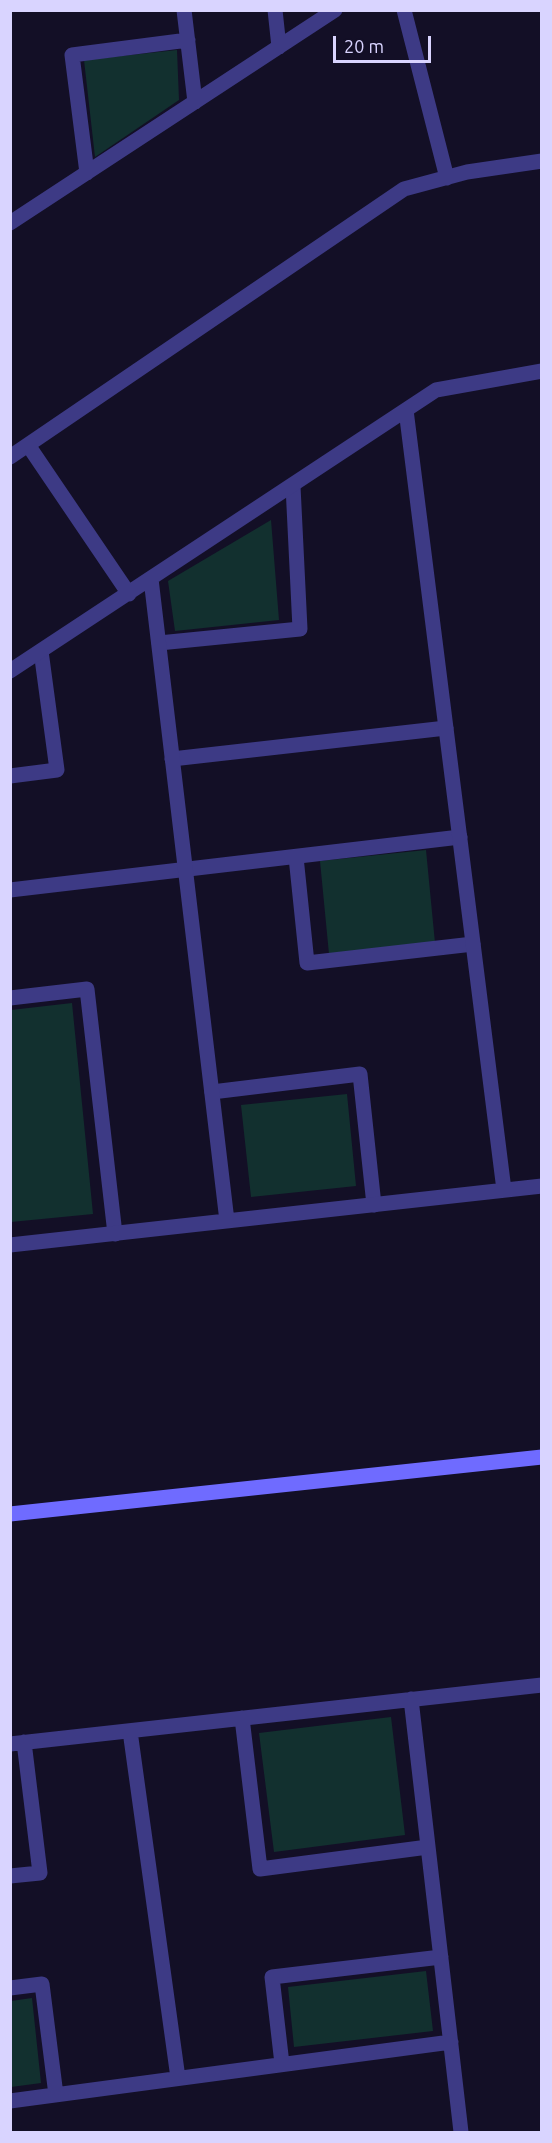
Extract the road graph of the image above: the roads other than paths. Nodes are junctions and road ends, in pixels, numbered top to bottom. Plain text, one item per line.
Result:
1 (184, 10) edge
2 (275, 10) edge
3 (335, 10) edge
4 (404, 10) edge
5 (188, 40) junction
6 (279, 47) junction
7 (195, 102) junction
8 (542, 161) edge
9 (87, 173) junction
10 (447, 178) junction
11 (10, 223) edge
12 (542, 371) edge
13 (406, 410) junction
14 (28, 445) junction
15 (10, 457) edge
16 (292, 486) junction
17 (151, 579) junction
18 (129, 594) junction
19 (159, 643) junction
20 (41, 651) junction
21 (10, 672) edge
22 (446, 728) junction
23 (172, 759) junction
24 (10, 776) edge
25 (460, 837) junction
26 (296, 857) junction
27 (186, 869) junction
28 (10, 890) edge
29 (473, 944) junction
30 (10, 998) edge
31 (212, 1092) junction
32 (542, 1186) edge
33 (504, 1190) junction
34 (374, 1205) junction
35 (227, 1221) junction
36 (115, 1234) junction
37 (10, 1245) edge
38 (542, 1457) edge
39 (10, 1514) edge
40 (542, 1684) edge
41 (411, 1699) junction
42 (242, 1718) junction
43 (130, 1731) junction
44 (17, 1743) edge
45 (428, 1847) junction
46 (10, 1876) edge
47 (441, 1957) junction
48 (10, 1988) edge
49 (451, 2042) junction
50 (282, 2064) junction
51 (178, 2078) junction
52 (56, 2095) junction
53 (10, 2101) edge
54 (461, 2133) edge

1 - 5 street
2 - 6 street
3 - 6 street
4 - 10 street
5 - 7 street
5 - 9 street
6 - 7 street
7 - 9 street
8 - 10 street
9 - 11 street
10 - 14 street
12 - 13 street
13 - 16 street
13 - 22 street
14 - 15 street
14 - 18 street
16 - 17 street
16 - 19 street
17 - 18 street
17 - 19 street
18 - 20 street
19 - 23 street
20 - 21 street
20 - 24 street
22 - 23 street
22 - 25 street
23 - 27 street
25 - 26 street
25 - 29 street
26 - 27 street
26 - 29 street
27 - 28 street
27 - 31 street
29 - 33 street
30 - 36 street
31 - 34 street
31 - 35 street
32 - 33 street
33 - 34 street
34 - 35 street
35 - 36 street
36 - 37 street
38 - 39 street
40 - 41 street
41 - 42 street
41 - 45 street
42 - 43 street
42 - 45 street
43 - 44 street
43 - 51 street
44 - 46 street
45 - 47 street
47 - 49 street
47 - 50 street
48 - 52 street
49 - 50 street
49 - 54 street
50 - 51 street
51 - 52 street
52 - 53 street

